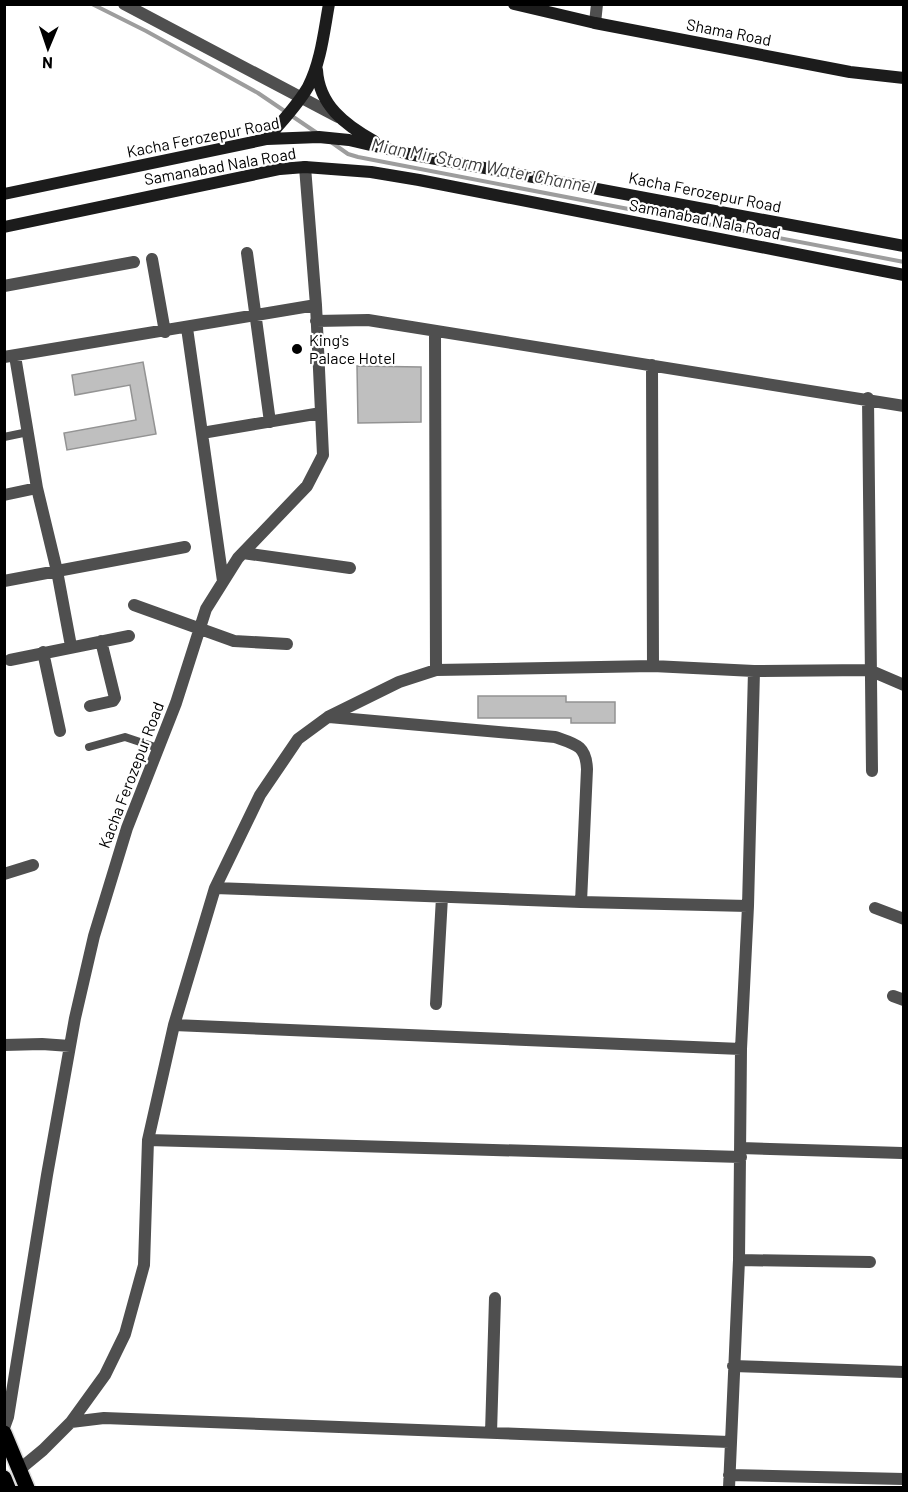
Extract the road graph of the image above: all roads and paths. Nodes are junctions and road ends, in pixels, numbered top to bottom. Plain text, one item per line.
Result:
1 (124, 4) edge
2 (329, 4) edge
3 (513, 4) edge
4 (597, 4) edge
5 (595, 23) junction
6 (317, 65) junction
7 (903, 78) edge
8 (302, 96) junction
9 (341, 119) junction
10 (267, 139) junction
11 (385, 148) junction
12 (305, 167) junction
13 (4, 194) edge
14 (4, 227) edge
15 (903, 246) edge
16 (247, 254) dead end
17 (152, 259) dead end
18 (134, 262) dead end
19 (903, 275) edge
20 (4, 286) edge
21 (316, 305) junction
22 (254, 316) junction
23 (316, 321) junction
24 (187, 328) junction
25 (165, 332) junction
26 (435, 332) junction
27 (10, 357) edge
28 (652, 365) junction
29 (868, 398) junction
30 (903, 406) edge
31 (321, 413) junction
32 (270, 422) junction
33 (28, 432) junction
34 (202, 433) junction
35 (4, 437) edge
36 (37, 488) junction
37 (4, 495) edge
38 (185, 547) dead end
39 (243, 553) junction
40 (350, 567) dead end
41 (57, 571) junction
42 (4, 581) edge
43 (223, 581) junction
44 (134, 604) dead end
45 (200, 628) junction
46 (129, 636) dead end
47 (101, 641) junction
48 (287, 644) dead end
49 (71, 646) junction
50 (43, 652) junction
51 (10, 660) dead end
52 (653, 666) junction
53 (436, 670) junction
54 (869, 670) junction
55 (754, 671) junction
56 (903, 685) edge
57 (90, 706) dead end
58 (328, 717) junction
59 (60, 731) dead end
60 (89, 747) dead end
61 (158, 748) junction
62 (872, 771) dead end
63 (33, 865) dead end
64 (4, 874) edge
65 (215, 888) junction
66 (442, 897) junction
67 (581, 902) junction
68 (748, 906) junction
69 (875, 908) dead end
70 (903, 919) edge
71 (436, 1004) dead end
72 (174, 1026) junction
73 (4, 1045) edge
74 (70, 1046) junction
75 (741, 1049) junction
76 (148, 1140) junction
77 (741, 1152) junction
78 (902, 1152) edge
79 (739, 1260) junction
80 (870, 1262) dead end
81 (495, 1298) dead end
82 (733, 1366) junction
83 (903, 1372) edge
84 (71, 1422) junction
85 (4, 1428) edge
86 (4, 1433) edge
87 (491, 1433) junction
88 (729, 1442) junction
89 (20, 1469) junction
90 (4, 1478) edge
91 (903, 1479) edge
92 (729, 1481) edge
93 (8, 1488) edge
94 (27, 1488) edge

1 - 8 street
2 - 6 main road
3 - 5 main road, Shama Road
4 - 5 street
5 - 7 main road, Shama Road
6 - 8 main road
6 - 9 main road
8 - 9 street
8 - 10 main road
9 - 11 main road
10 - 11 main road, Kacha Ferozepur Road
10 - 13 main road, Kacha Ferozepur Road
11 - 15 main road, Kacha Ferozepur Road
12 - 14 main road, Samanabad Nala Road
12 - 19 main road, Samanabad Nala Road
12 - 21 street, Kacha Ferozepur Road
16 - 22 street
17 - 25 street
18 - 20 street
21 - 22 street
21 - 23 street, Kacha Ferozepur Road
22 - 24 street
22 - 32 street
23 - 26 street
23 - 31 street, Kacha Ferozepur Road
24 - 25 street
24 - 34 street
25 - 27 street
26 - 28 street
26 - 53 street
27 - 33 street
28 - 29 street
28 - 52 street
29 - 30 street
29 - 54 street
31 - 32 street
31 - 39 street, Kacha Ferozepur Road
32 - 34 street
33 - 35 lane
33 - 36 street
34 - 43 street
36 - 37 street
36 - 41 street
38 - 41 street
39 - 40 street
39 - 43 street, Kacha Ferozepur Road
41 - 42 street
41 - 49 street
43 - 45 street, Kacha Ferozepur Road
44 - 45 street
45 - 48 street
45 - 61 street, Kacha Ferozepur Road
46 - 47 street
47 - 49 street
47 - 57 street
49 - 50 street
50 - 51 street
50 - 59 street
52 - 53 street
52 - 55 street
53 - 58 street
54 - 55 street
54 - 56 street
54 - 62 street
55 - 68 street
58 - 65 street
58 - 67 street
60 - 61 lane
61 - 74 street, Kacha Ferozepur Road
63 - 64 street
65 - 66 street
65 - 72 street
66 - 67 street
66 - 71 street
67 - 68 street
68 - 75 street
69 - 70 street
72 - 75 street
72 - 76 street
73 - 74 street
74 - 85 street, Kacha Ferozepur Road
75 - 77 street
76 - 77 street
76 - 84 street
77 - 78 street
77 - 79 street
79 - 80 street
79 - 82 street
81 - 87 street
82 - 83 street
82 - 88 street
84 - 87 street
84 - 89 street
86 - 89 main road
87 - 88 street
88 - 92 street
89 - 94 main road
90 - 93 main road
91 - 92 street

